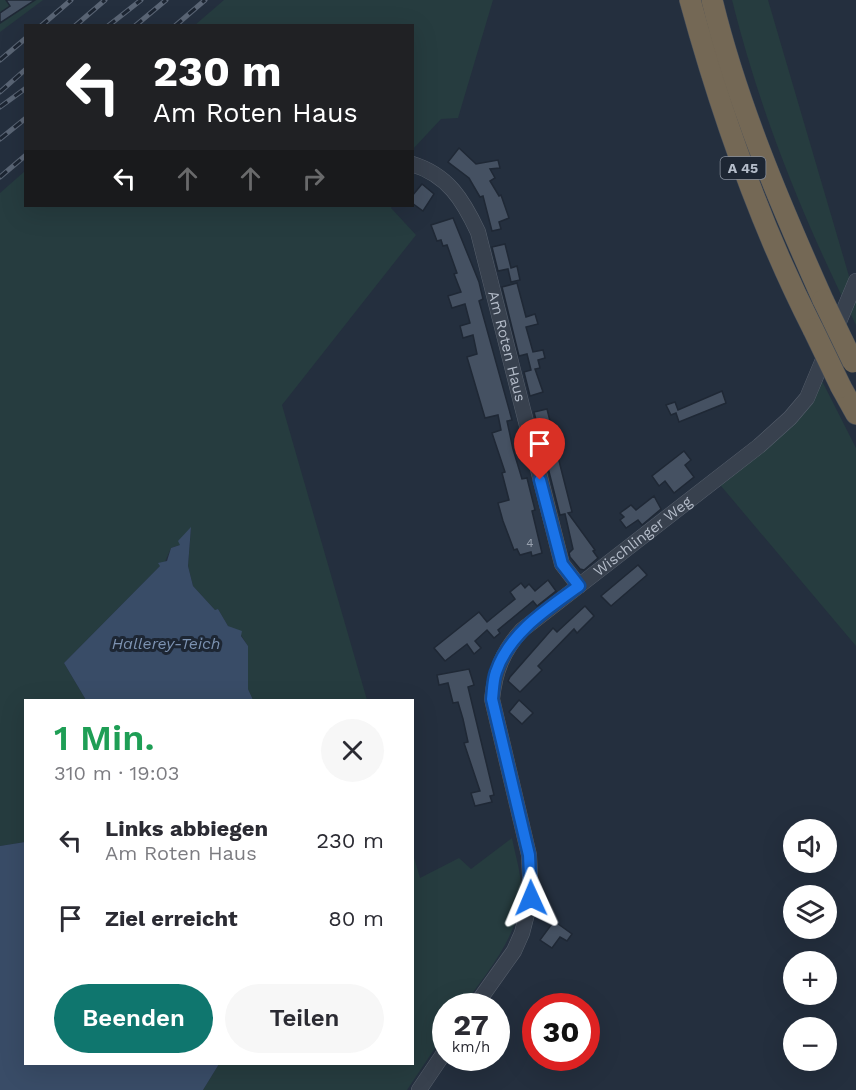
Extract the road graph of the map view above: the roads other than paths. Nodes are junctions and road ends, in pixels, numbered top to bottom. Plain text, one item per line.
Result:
1 (690, 0) edge
2 (712, 0) edge
3 (414, 165) edge
4 (856, 281) edge
5 (855, 364) edge
6 (856, 414) edge
7 (579, 586) junction
8 (484, 993) edge
9 (432, 1070) edge
10 (418, 1090) edge

1 - 6 highway, A 45, bridge
2 - 5 highway, A 45, bridge
3 - 7 street, Am Roten Haus
4 - 7 street, Wischlinger Weg
7 - 8 street, Wischlinger Weg
9 - 10 street

